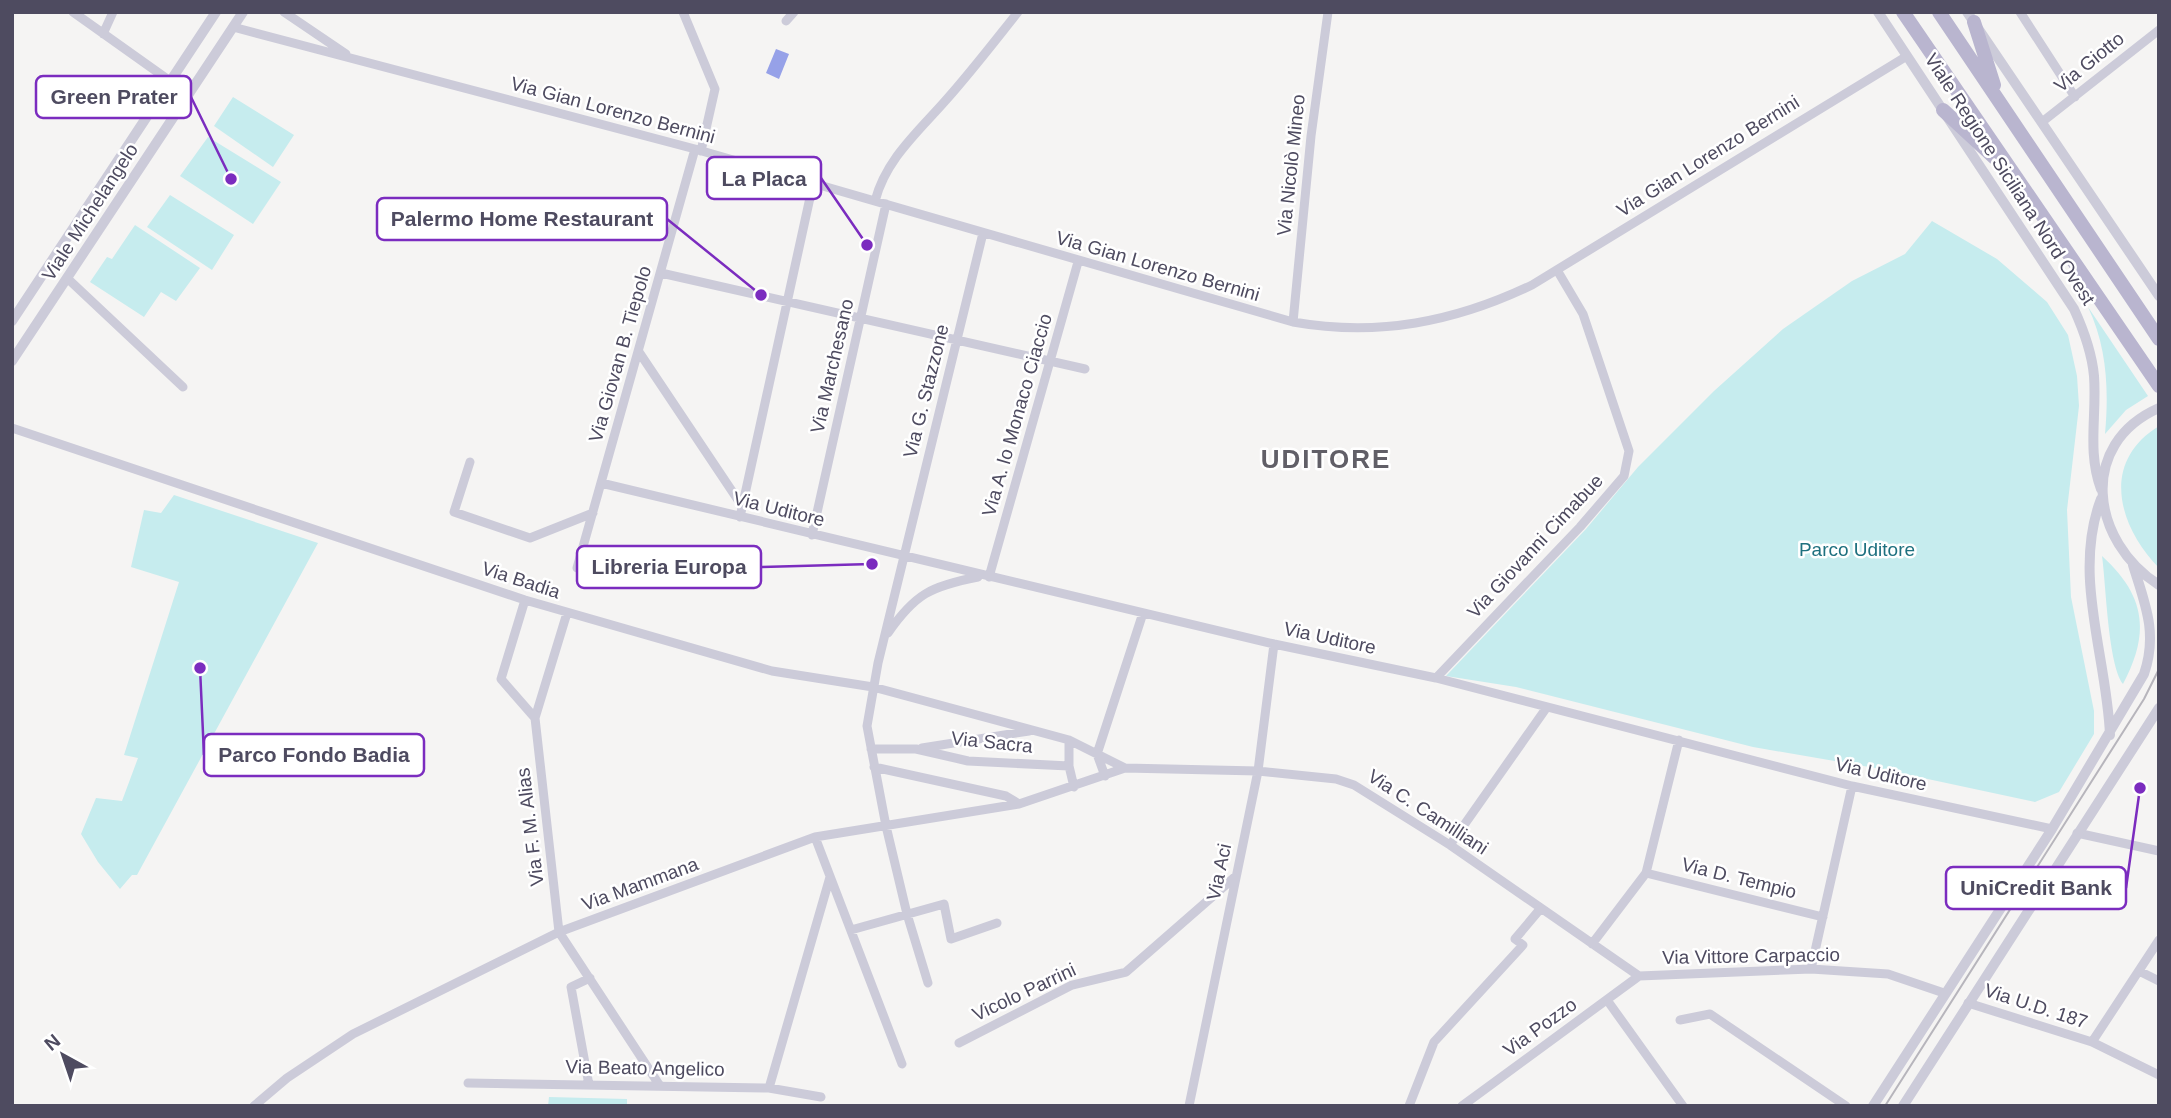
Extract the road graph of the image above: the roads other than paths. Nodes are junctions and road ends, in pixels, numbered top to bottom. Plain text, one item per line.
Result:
1 (73, 12) edge
2 (113, 12) edge
3 (216, 12) edge
4 (243, 12) edge
5 (284, 12) edge
6 (682, 12) edge
7 (794, 12) edge
8 (1018, 12) edge
9 (1328, 12) edge
10 (1878, 12) edge
11 (1903, 12) edge
12 (1938, 12) edge
13 (2020, 12) edge
14 (1970, 17) edge
15 (786, 21) dead end
16 (233, 27) junction
17 (2159, 30) edge
18 (103, 34) junction
19 (1907, 56) junction
20 (353, 59) junction
21 (170, 81) junction
22 (2075, 96) junction
23 (2000, 103) junction
24 (1943, 110) junction
25 (2042, 122) junction
26 (698, 150) junction
27 (112, 169) junction
28 (2015, 176) junction
29 (131, 181) junction
30 (813, 184) junction
31 (875, 201) junction
32 (886, 204) junction
33 (983, 233) junction
34 (1078, 262) junction
35 (1557, 270) junction
36 (661, 272) junction
37 (67, 278) junction
38 (2159, 296) edge
39 (787, 301) junction
40 (860, 318) junction
41 (12, 321) edge
42 (1293, 322) junction
43 (2159, 339) edge
44 (956, 340) junction
45 (639, 352) junction
46 (12, 361) edge
47 (1050, 361) junction
48 (1085, 369) dead end
49 (2159, 386) edge
50 (183, 387) dead end
51 (2156, 409) edge
52 (12, 428) edge
53 (470, 462) dead end
54 (601, 483) junction
55 (2101, 494) junction
56 (742, 506) junction
57 (593, 513) junction
58 (740, 517) junction
59 (812, 535) junction
60 (904, 557) junction
61 (2133, 565) junction
62 (577, 568) dead end
63 (985, 577) junction
64 (2159, 585) edge
65 (525, 600) junction
66 (567, 613) junction
67 (1143, 613) junction
68 (885, 638) junction
69 (1274, 644) junction
70 (1436, 678) junction
71 (873, 687) junction
72 (1547, 707) junction
73 (2158, 709) edge
74 (535, 718) junction
75 (1031, 730) junction
76 (2110, 735) junction
77 (1069, 740) junction
78 (1679, 740) junction
79 (871, 749) junction
80 (916, 749) junction
81 (1097, 754) junction
82 (1069, 766) junction
83 (874, 767) junction
84 (1125, 768) junction
85 (1258, 771) junction
86 (1105, 776) junction
87 (1852, 786) junction
88 (1074, 787) junction
89 (1019, 804) junction
90 (886, 826) junction
91 (2052, 829) junction
92 (2077, 833) junction
93 (816, 837) junction
94 (1450, 845) junction
95 (2159, 852) edge
96 (1646, 873) junction
97 (1236, 876) junction
98 (830, 877) junction
99 (1541, 908) junction
100 (907, 914) junction
101 (1823, 917) junction
102 (997, 923) dead end
103 (851, 930) junction
104 (559, 932) junction
105 (2159, 940) edge
106 (1592, 944) junction
107 (1811, 969) junction
108 (2138, 971) junction
109 (1639, 976) junction
110 (590, 978) junction
111 (2159, 981) edge
112 (928, 983) dead end
113 (1944, 993) junction
114 (1607, 1000) junction
115 (1968, 1003) junction
116 (1679, 1020) dead end
117 (2092, 1042) junction
118 (959, 1043) dead end
119 (902, 1064) dead end
120 (2159, 1075) edge
121 (468, 1083) dead end
122 (589, 1085) junction
123 (660, 1086) junction
124 (769, 1088) junction
125 (821, 1097) dead end
126 (1679, 1104) edge
127 (254, 1106) edge
128 (1189, 1106) edge
129 (1409, 1106) edge
130 (1462, 1106) edge
131 (1846, 1106) edge
132 (1873, 1106) edge
133 (1903, 1106) edge

1 - 18 street
2 - 18 street
3 - 21 street, Viale Michelangelo
4 - 16 street, Viale Michelangelo
5 - 20 street, Via Gian Lorenzo Bernini
6 - 26 street, Via Giovan B. Tiepolo
7 - 15 street
8 - 31 street
9 - 42 street, Via Nicolò Mineo
10 - 19 street, Viale Regione Siciliana Nord Ovest
11 - 28 main road, Viale Regione Siciliana Nord Ovest
12 - 23 main road, Viale Regione Siciliana Nord Ovest
13 - 22 street
14 - 23 main road
14 - 25 street
16 - 20 street, Via Gian Lorenzo Bernini
16 - 29 street, Viale Michelangelo
17 - 22 street, Via Giotto
18 - 21 street
19 - 24 street, Viale Regione Siciliana Nord Ovest
19 - 35 street, Via Gian Lorenzo Bernini
20 - 26 street, Via Gian Lorenzo Bernini
21 - 27 street, Viale Michelangelo
22 - 25 street, Via Giotto
23 - 43 main road, Viale Regione Siciliana Nord Ovest
24 - 28 main road
24 - 55 street, Viale Regione Siciliana Nord Ovest
25 - 38 street
26 - 30 street, Via Gian Lorenzo Bernini
26 - 36 street, Via Giovan B. Tiepolo
27 - 29 street
27 - 41 street, Viale Michelangelo
28 - 49 main road, Viale Regione Siciliana Nord Ovest
29 - 37 street, Viale Michelangelo
30 - 31 street, Via Gian Lorenzo Bernini
30 - 39 street
31 - 32 street, Via Gian Lorenzo Bernini
32 - 33 street, Via Gian Lorenzo Bernini
32 - 40 street, Via Marchesano
33 - 34 street, Via Gian Lorenzo Bernini
33 - 44 street, Via G. Stazzone
34 - 42 street, Via Gian Lorenzo Bernini
34 - 47 street, Via A. lo Monaco Ciaccio
35 - 42 street, Via Gian Lorenzo Bernini
35 - 70 street, Via Giovanni Cimabue
36 - 39 street
36 - 45 street, Via Giovan B. Tiepolo
37 - 46 street, Viale Michelangelo
37 - 50 street
39 - 40 street
39 - 56 street
40 - 44 street
40 - 59 street, Via Marchesano
44 - 47 street
44 - 60 street, Via G. Stazzone
45 - 54 street, Via Giovan B. Tiepolo
45 - 56 street
47 - 48 street
47 - 63 street, Via A. lo Monaco Ciaccio
51 - 55 street
52 - 65 street, Via Badia
53 - 57 street
54 - 57 street, Via Giovan B. Tiepolo
54 - 58 street, Via Uditore
55 - 61 street, Viale Regione Siciliana Nord Ovest
55 - 76 street
56 - 58 street
57 - 62 street, Via Giovan B. Tiepolo
58 - 59 street, Via Uditore
59 - 60 street, Via Uditore
60 - 63 street, Via Uditore
60 - 68 street, Via G. Stazzone
61 - 64 street
61 - 76 street
63 - 67 street, Via Uditore
63 - 68 street
65 - 66 street, Via Badia
65 - 74 street
66 - 71 street, Via Badia
66 - 74 street, Via F. M. Alias
67 - 69 street, Via Uditore
67 - 81 street
68 - 71 street, Via G. Stazzone
69 - 70 street, Via Uditore
69 - 85 street, Via Aci
70 - 72 street, Via Uditore
71 - 75 street, Via Badia
71 - 79 street, Via G. Stazzone
72 - 78 street, Via Uditore
72 - 94 street
73 - 92 street
74 - 104 street, Via F. M. Alias
75 - 77 street, Via Badia
75 - 80 street
76 - 91 street
77 - 81 street, Via Badia
77 - 82 street
78 - 87 street, Via Uditore
78 - 96 street
79 - 80 street, Via Sacra
79 - 83 street, Via G. Stazzone
80 - 82 street, Via Sacra
81 - 84 street, Via Badia
81 - 86 street
82 - 88 street
83 - 89 street
83 - 90 street, Via G. Stazzone
84 - 85 street, Via C. Camilliani
84 - 86 street, Via Mammana
85 - 94 street, Via C. Camilliani
85 - 97 street, Via Aci
86 - 88 street, Via Mammana
87 - 91 street, Via Uditore
87 - 101 street
88 - 89 street, Via Mammana
89 - 90 street, Via Mammana
90 - 93 street, Via Mammana
90 - 100 street, Via G. Stazzone
91 - 113 street
92 - 95 street
92 - 115 street
93 - 98 street
93 - 104 street, Via Mammana
94 - 99 street, Via C. Camilliani
96 - 101 street, Via D. Tempio
96 - 106 street
97 - 118 street, Vicolo Parrini
97 - 128 street, Via Aci
98 - 103 street
98 - 124 street
99 - 106 street, Via C. Camilliani
99 - 129 street
100 - 102 street
100 - 103 street
100 - 112 street, Via G. Stazzone
101 - 107 street
103 - 119 street
104 - 110 street
104 - 127 street, Via Mammana
105 - 108 street
106 - 109 street, Via C. Camilliani
107 - 109 street, Via Vittore Carpaccio
107 - 113 street, Via Vittore Carpaccio
108 - 111 street
108 - 117 street
109 - 114 street, Via Pozzo
110 - 122 street
110 - 123 street
113 - 132 street
114 - 126 street
114 - 130 street, Via Pozzo
115 - 117 street, Via U.D. 187
115 - 133 street
116 - 131 street
117 - 120 street, Via U.D. 187
121 - 122 street, Via Beato Angelico
122 - 123 street, Via Beato Angelico
123 - 124 street, Via Beato Angelico
124 - 125 street, Via Beato Angelico

